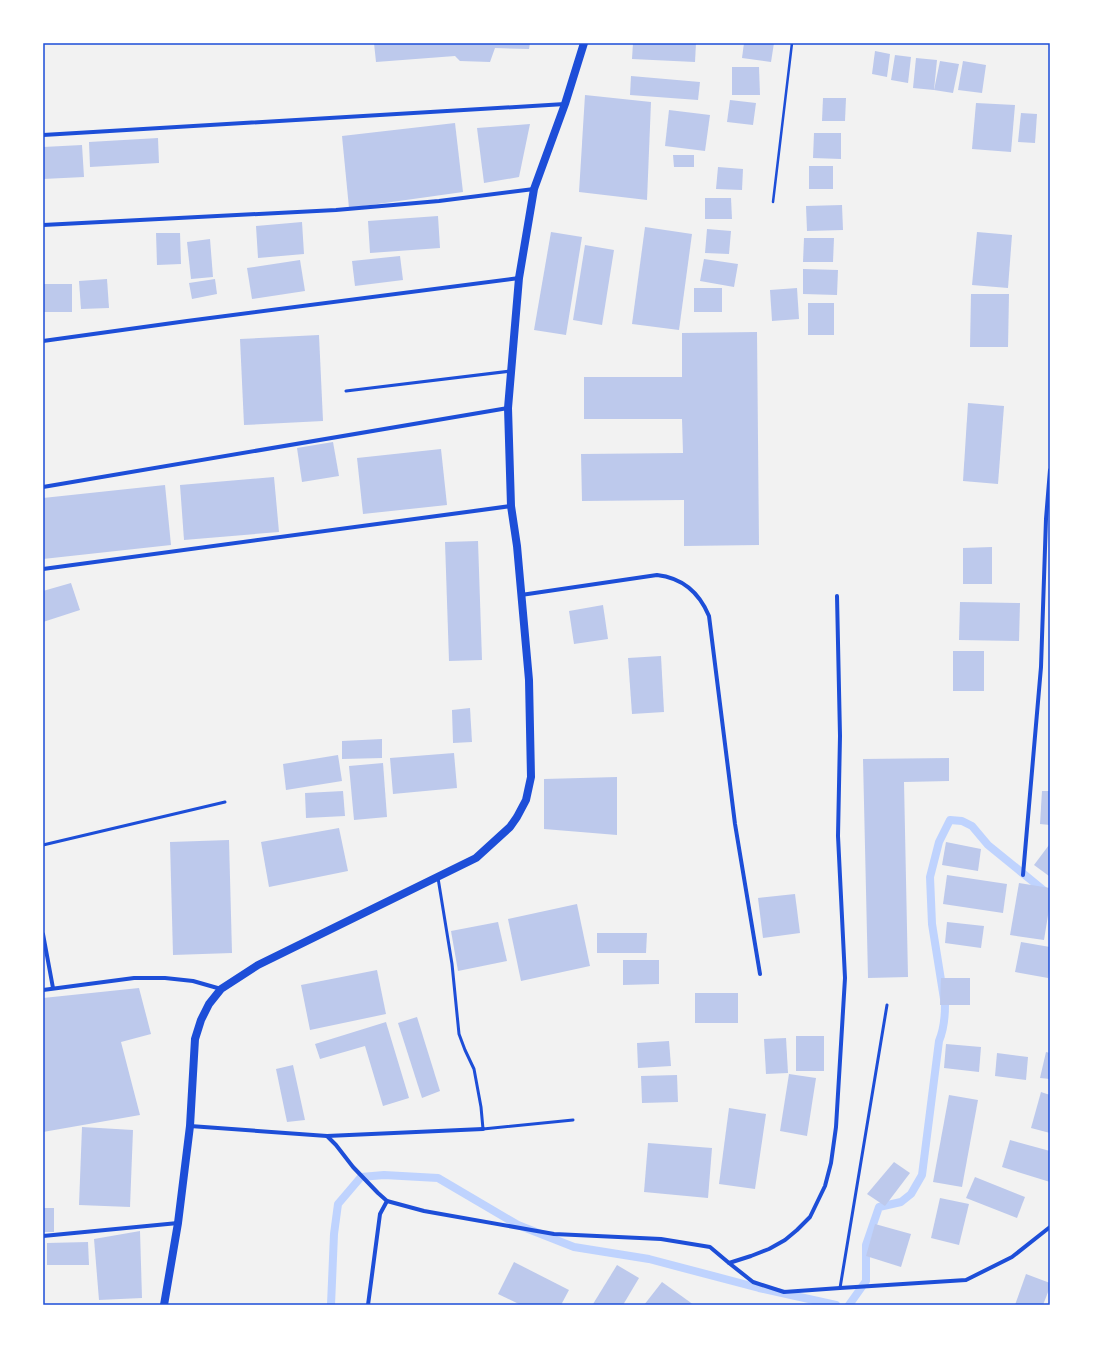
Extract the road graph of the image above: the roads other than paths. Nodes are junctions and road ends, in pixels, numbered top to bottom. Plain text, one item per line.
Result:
1 (584, 43) edge
2 (565, 104) junction
3 (43, 135) edge
4 (534, 189) junction
5 (43, 225) edge
6 (519, 278) junction
7 (43, 342) edge
8 (511, 370) junction
9 (346, 391) dead end
10 (508, 408) junction
11 (1050, 470) edge
12 (43, 487) edge
13 (511, 506) junction
14 (43, 569) edge
15 (521, 595) junction
16 (837, 596) dead end
17 (225, 802) dead end
18 (43, 846) edge
19 (1023, 875) dead end
20 (438, 878) junction
21 (43, 934) edge
22 (760, 974) dead end
23 (53, 988) junction
24 (221, 989) junction
25 (43, 990) edge
26 (887, 1005) dead end
27 (573, 1120) dead end
28 (190, 1126) junction
29 (483, 1129) junction
30 (326, 1136) junction
31 (387, 1201) junction
32 (178, 1223) junction
33 (1050, 1227) edge
34 (43, 1236) edge
35 (728, 1263) junction
36 (840, 1288) junction
37 (164, 1305) edge
38 (368, 1305) edge

1 - 2 main road
2 - 3 street
2 - 4 main road
4 - 5 street
4 - 6 main road
6 - 7 street
6 - 8 main road
8 - 9 lane
8 - 10 main road
10 - 12 street
10 - 13 main road
11 - 19 street
13 - 14 street
13 - 15 main road
15 - 20 main road
15 - 22 street
16 - 35 street
17 - 18 lane
20 - 24 main road
20 - 29 lane
21 - 23 street
23 - 24 street
23 - 25 street
24 - 28 main road
26 - 36 lane
27 - 29 lane
28 - 30 street
28 - 32 main road
29 - 30 street
30 - 31 street
31 - 35 street
31 - 38 street
32 - 34 street
32 - 37 main road
33 - 36 street
35 - 36 street

